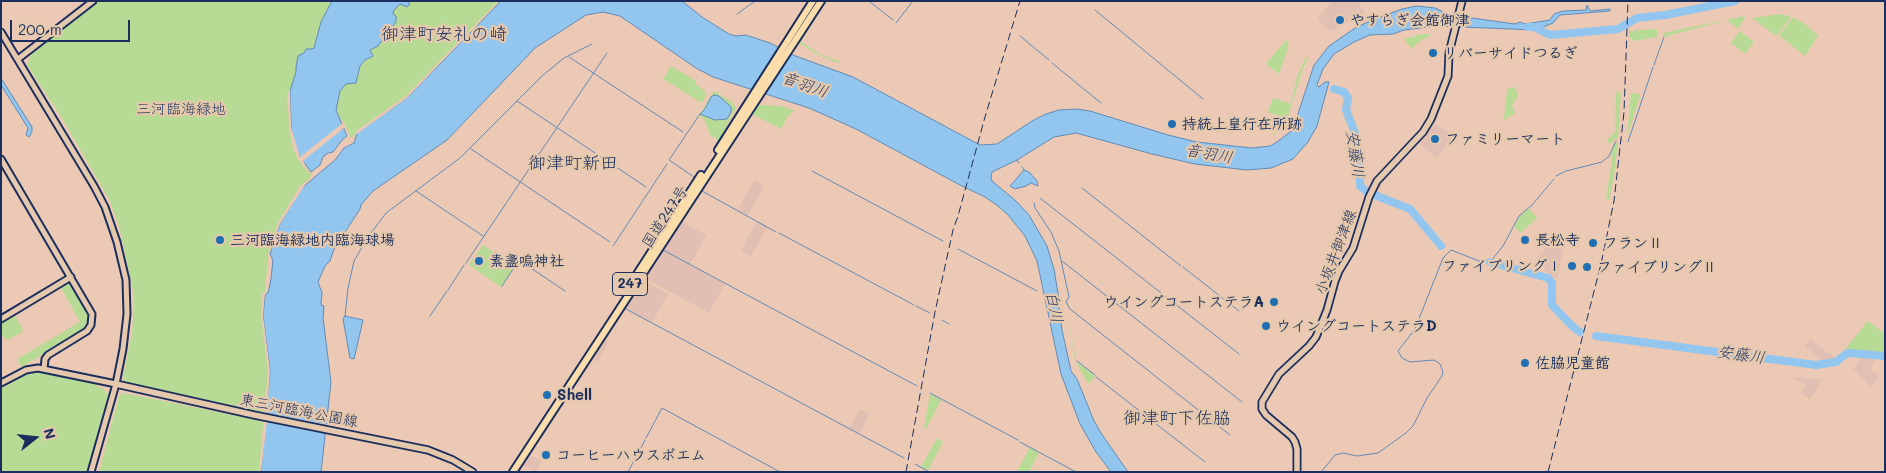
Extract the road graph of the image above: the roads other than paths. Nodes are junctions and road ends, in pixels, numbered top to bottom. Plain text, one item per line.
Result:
1 (93, 1) edge
2 (814, 1) edge
3 (821, 1) edge
4 (1461, 2) edge
5 (1, 32) edge
6 (788, 47) junction
7 (18, 59) junction
8 (754, 98) junction
9 (1, 159) edge
10 (71, 277) junction
11 (1, 319) edge
12 (44, 368) junction
13 (1, 383) edge
14 (116, 384) junction
15 (91, 472) edge
16 (473, 472) edge
17 (508, 472) edge
18 (513, 472) edge
19 (1297, 472) edge

1 - 7 street
2 - 6 highway, 国道247号 / 247
3 - 6 highway, 国道247号 / 247
4 - 19 main road, 小坂井御津線
5 - 7 street
6 - 8 highway, 国道247号 / 247
7 - 14 street
8 - 17 highway, 国道247号 / 247
8 - 18 highway, 国道247号 / 247
9 - 10 street
10 - 11 street
10 - 12 street
12 - 13 street
12 - 14 street
14 - 15 street
14 - 16 main road, 東三河臨海公園線

